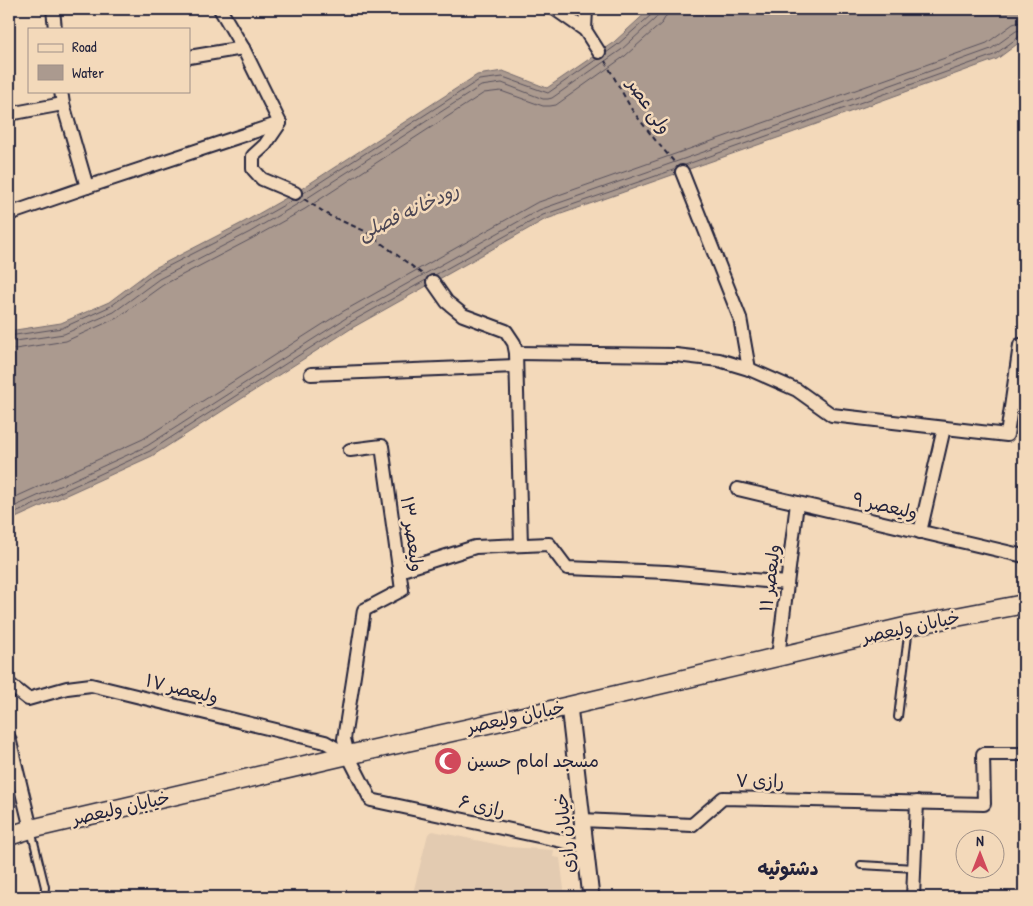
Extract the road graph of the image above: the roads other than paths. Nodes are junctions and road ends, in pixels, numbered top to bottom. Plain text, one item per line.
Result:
1 (53, 9) edge
2 (220, 9) edge
3 (555, 9) edge
4 (586, 9) edge
5 (55, 28) edge
6 (585, 30) junction
7 (243, 48) junction
8 (599, 52) road end
9 (190, 57) edge
10 (62, 98) edge
11 (9, 114) edge
12 (280, 123) junction
13 (682, 172) road end
14 (87, 187) junction
15 (295, 193) road end
16 (9, 214) edge
17 (433, 282) road end
18 (1020, 346) dead end
19 (516, 360) junction
20 (749, 368) junction
21 (311, 374) dead end
22 (944, 428) junction
23 (350, 450) dead end
24 (738, 490) dead end
25 (797, 503) junction
26 (920, 532) junction
27 (521, 545) junction
28 (1024, 556) edge
29 (399, 571) junction
30 (787, 584) junction
31 (1024, 604) edge
32 (909, 626) junction
33 (778, 657) junction
34 (9, 684) edge
35 (569, 706) junction
36 (898, 717) dead end
37 (9, 738) edge
38 (1024, 754) edge
39 (348, 755) junction
40 (918, 802) junction
41 (582, 820) junction
42 (31, 829) junction
43 (9, 836) edge
44 (585, 846) junction
45 (860, 864) dead end
46 (914, 868) junction
47 (44, 897) edge
48 (591, 897) edge
49 (913, 897) edge

1 - 5 street
2 - 7 street
3 - 6 street
4 - 6 street
6 - 8 street
7 - 9 street
7 - 12 street
10 - 11 street
10 - 14 street
12 - 14 street
12 - 15 street
13 - 20 street
14 - 16 street
17 - 19 street
18 - 22 street
19 - 20 street
19 - 21 street
19 - 27 street
20 - 22 street
22 - 26 street
23 - 29 street, ولیعصر ۱۳
24 - 25 street, ولیعصر ۹
25 - 26 street, ولیعصر ۹
25 - 30 street, ولیعصر ۱۱
26 - 28 street, ولیعصر ۹
27 - 29 street
27 - 30 street
29 - 39 street, ولیعصر ۱۳
30 - 33 street, ولیعصر ۱۱
31 - 32 main road, خیابان ولیعصر
32 - 33 main road, خیابان ولیعصر
32 - 36 lane
33 - 35 main road, خیابان ولیعصر
34 - 39 street, ولیعصر ۱۷
35 - 39 main road, خیابان ولیعصر
35 - 41 street, خیابان رازی
37 - 42 street
38 - 40 street, رازی ۷
39 - 42 main road, خیابان ولیعصر
39 - 44 street, رازی ۶
40 - 41 street, رازی ۷
40 - 46 street
41 - 44 street, خیابان رازی
42 - 43 main road, خیابان ولیعصر
42 - 47 lane
44 - 48 street, خیابان رازی
45 - 46 lane
46 - 49 street

